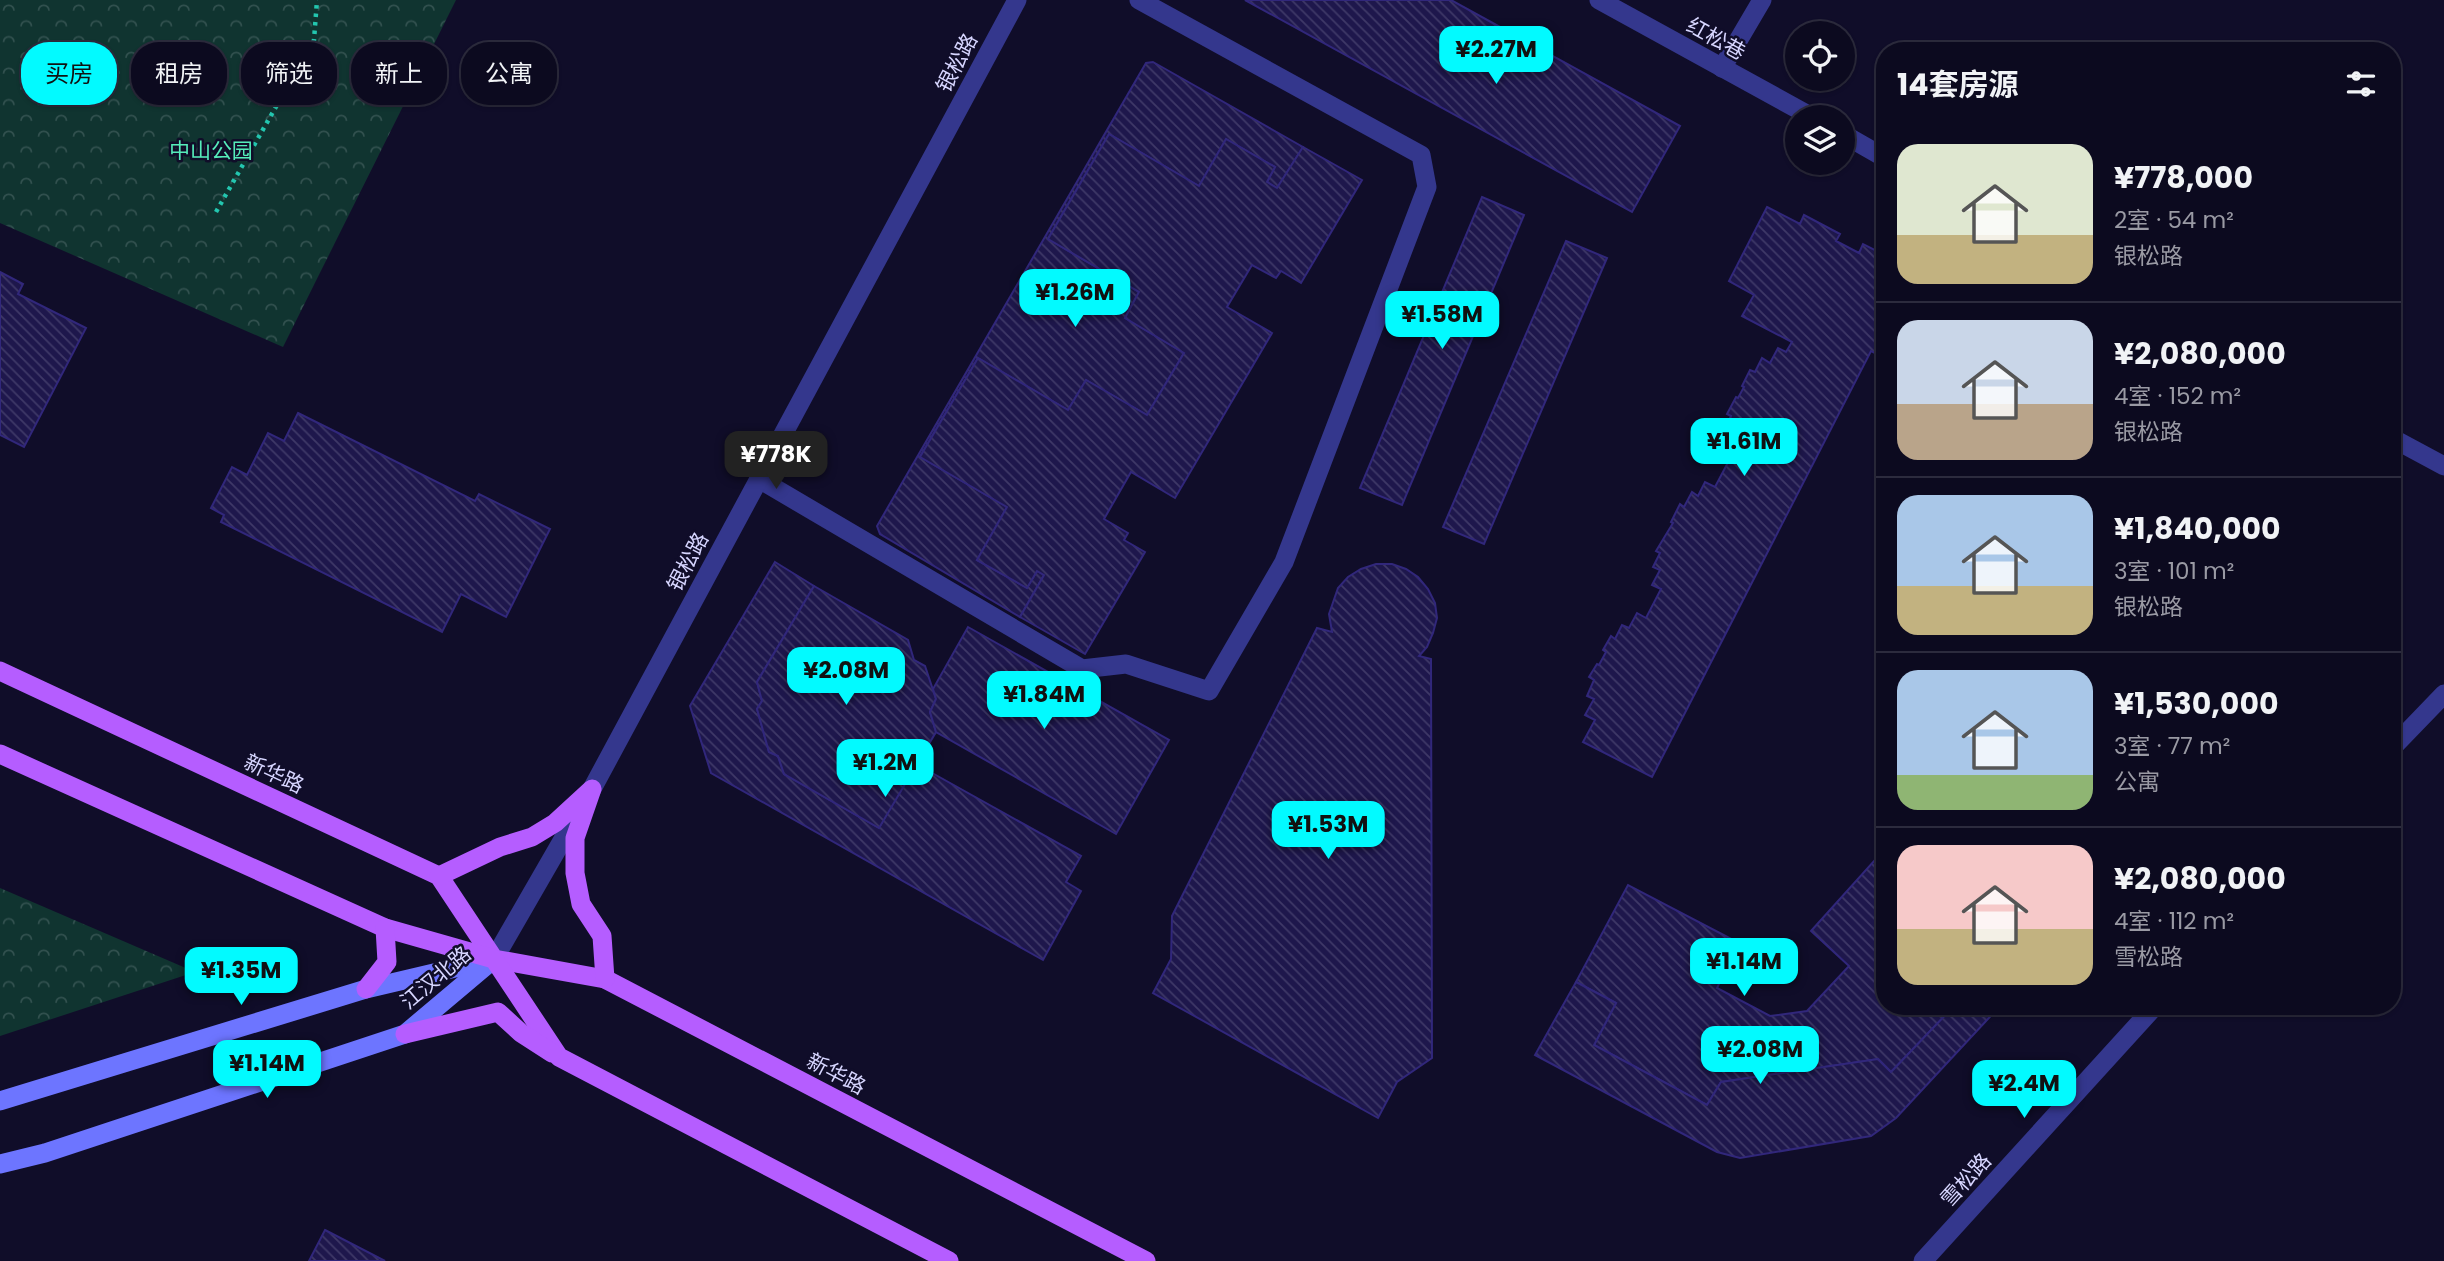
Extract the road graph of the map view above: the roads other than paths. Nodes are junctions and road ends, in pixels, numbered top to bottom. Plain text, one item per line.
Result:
1 (1017, 0) edge
2 (1139, 0) edge
3 (1599, 0) edge
4 (1762, 0) edge
5 (1722, 68) junction
6 (1790, 105) edge
7 (1855, 141) edge
8 (1876, 153) edge
9 (2401, 443) edge
10 (2444, 466) edge
11 (759, 479) junction
12 (0, 671) edge
13 (2444, 694) edge
14 (2401, 739) edge
15 (0, 754) edge
16 (592, 789) junction
17 (439, 876) junction
18 (385, 928) junction
19 (494, 959) junction
20 (605, 979) junction
21 (366, 989) junction
22 (2147, 1015) edge
23 (405, 1034) junction
24 (559, 1057) junction
25 (0, 1101) edge
26 (0, 1164) edge
27 (949, 1261) edge
28 (1146, 1261) edge
29 (1923, 1261) edge

1 - 11 street, 银松路
2 - 11 street
3 - 5 street, 红松巷
4 - 5 street
5 - 6 street, 红松巷
7 - 8 street
9 - 10 street
11 - 16 street, 银松路
12 - 17 main road, 新华路
13 - 14 street
15 - 18 main road, 新华路
16 - 17 main road
16 - 19 street, 银松路
16 - 20 main road
17 - 19 main road
18 - 19 main road, 新华路
18 - 21 main road
19 - 20 main road, 新华路
19 - 21 main road, 江汉北路
19 - 23 main road, 江汉北路
19 - 24 main road
20 - 28 main road, 新华路
21 - 25 main road, 江汉北路
22 - 29 street, 雪松路
23 - 24 main road
23 - 26 main road, 江汉北路
24 - 27 main road

